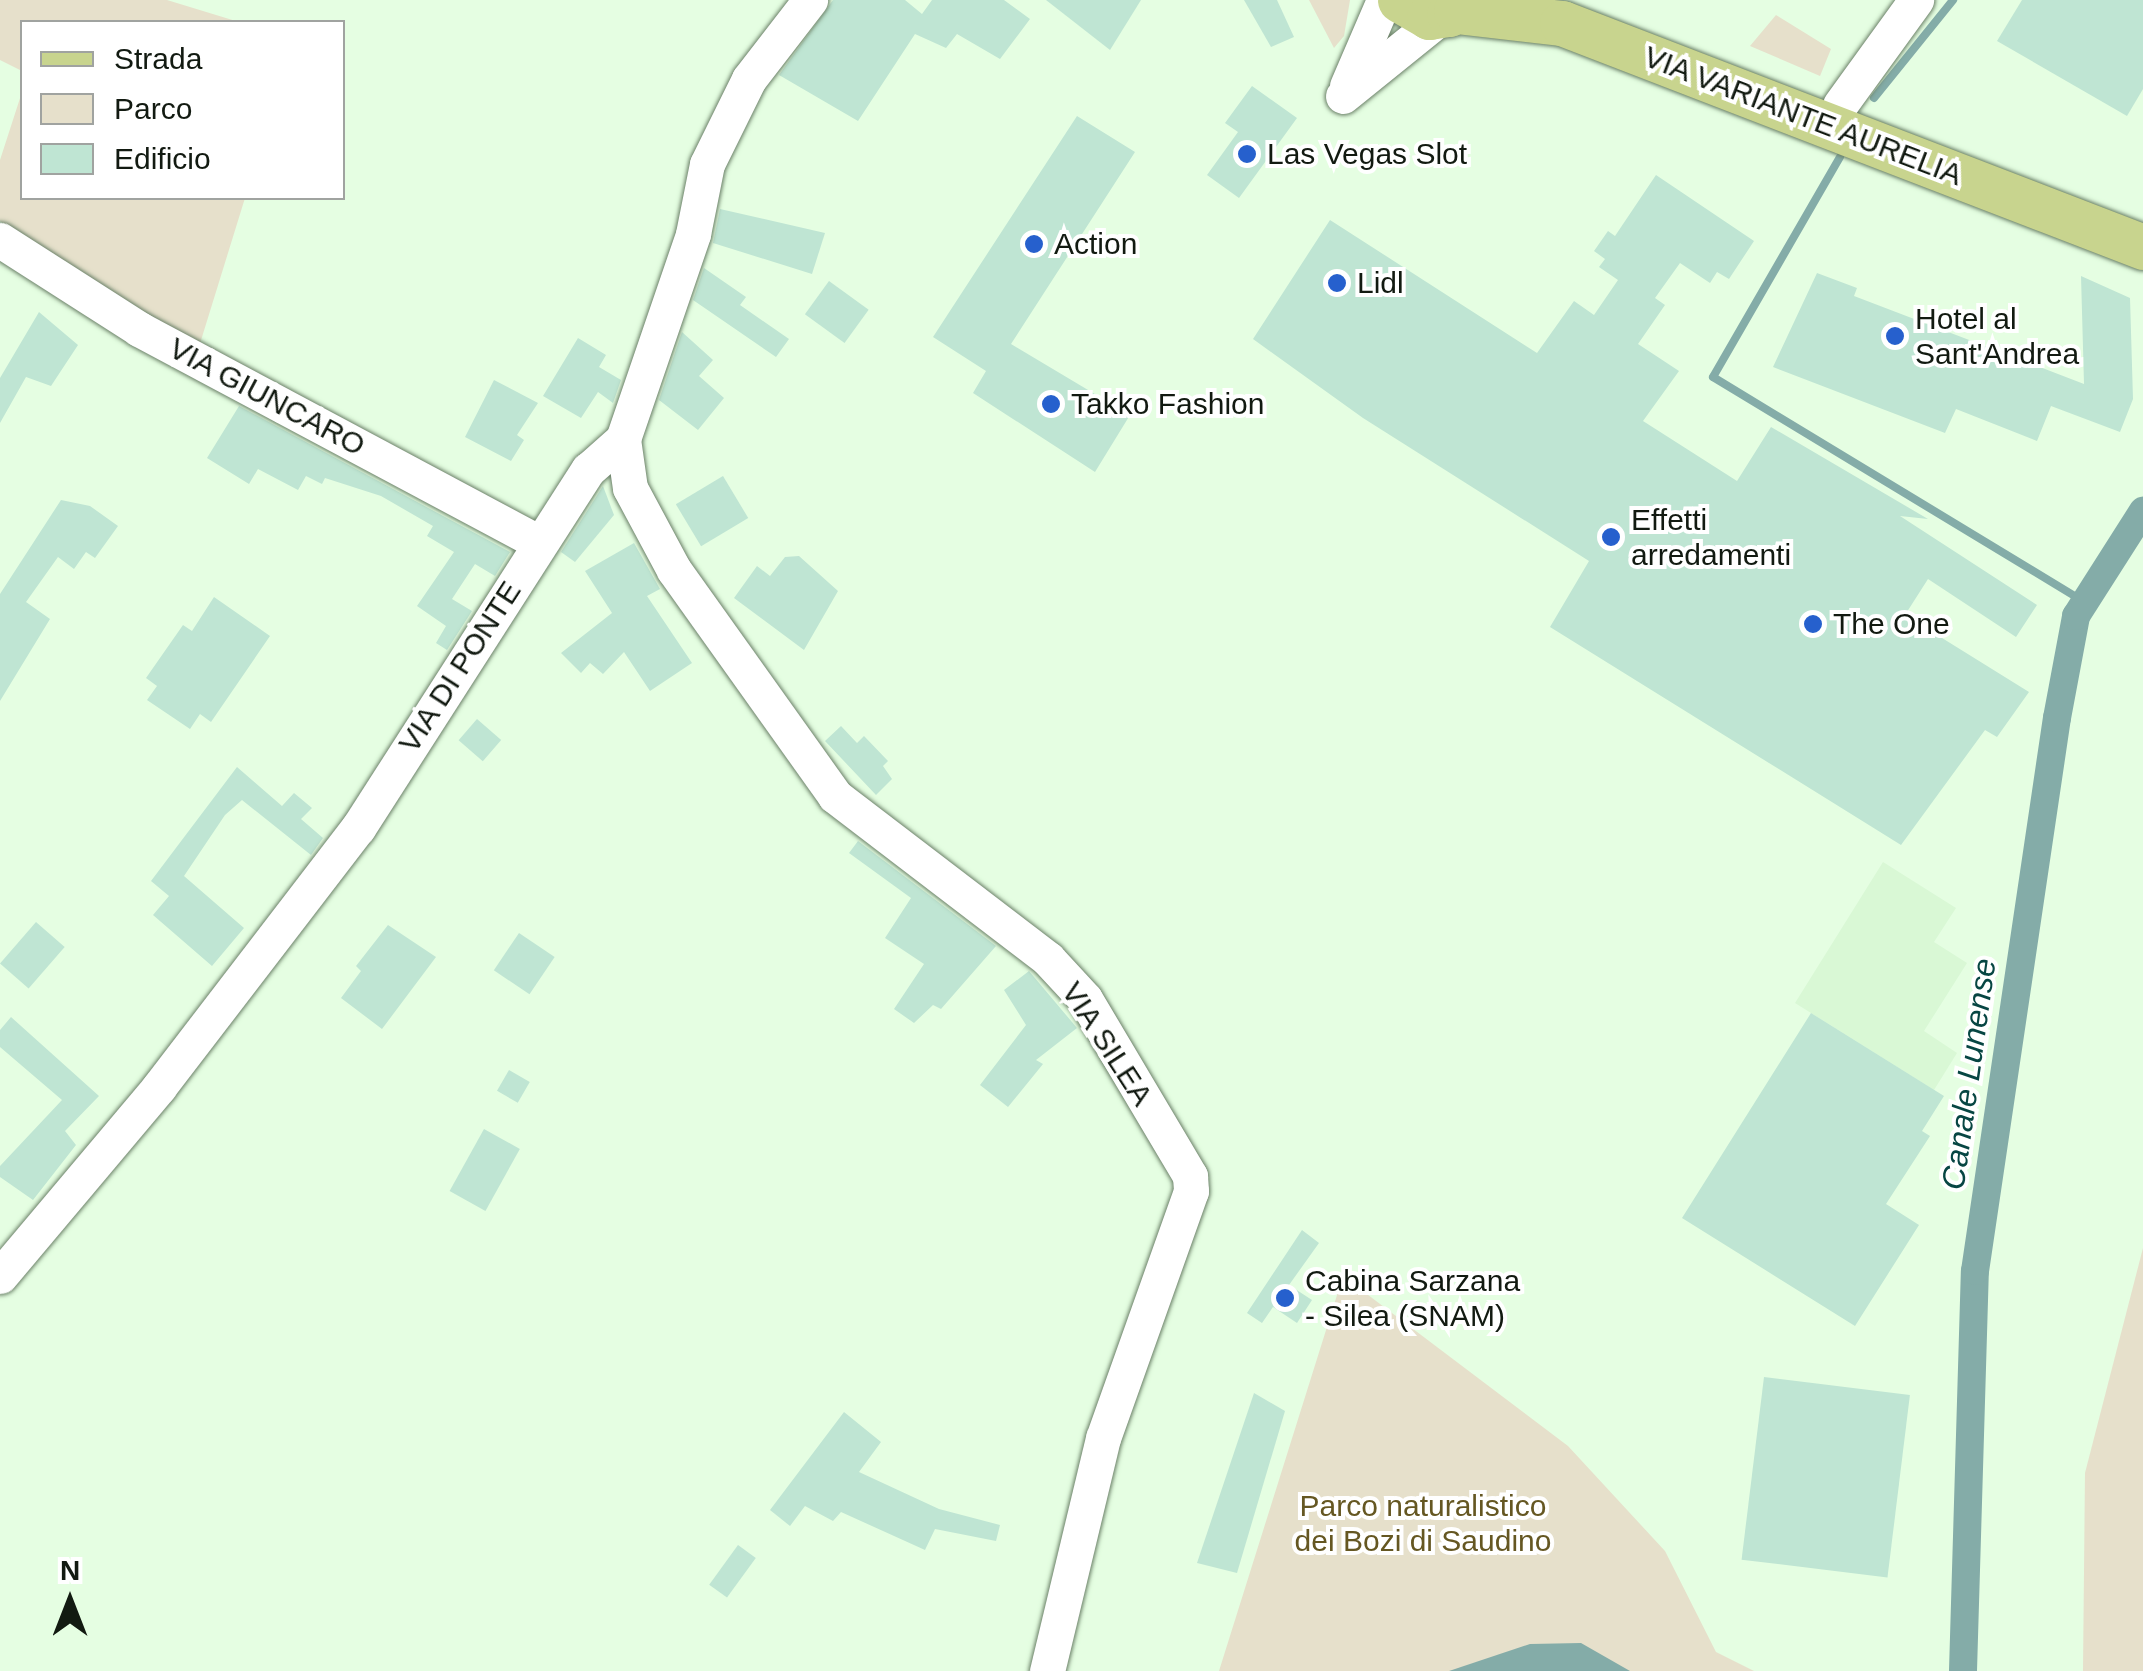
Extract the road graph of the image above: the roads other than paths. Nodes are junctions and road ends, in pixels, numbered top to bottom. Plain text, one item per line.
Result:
1 (810, 0) edge
2 (1384, 0) edge
3 (1400, 0) edge
4 (1576, 0) edge
5 (1916, 0) edge
6 (1456, 9) edge
7 (1840, 105) junction
8 (2143, 222) edge
9 (0, 240) edge
10 (2143, 247) edge
11 (623, 439) junction
12 (539, 544) junction
13 (0, 1276) edge
14 (1047, 1671) edge

1 - 11 street, VIA DI PONTE
2 - 6 street
3 - 6 main road, VIA VARIANTE AURELIA
4 - 7 main road, VIA VARIANTE AURELIA
5 - 7 street, VIA VARIANTE AURELIA
6 - 10 main road, VIA VARIANTE AURELIA
7 - 8 main road, VIA VARIANTE AURELIA
9 - 12 street, VIA GIUNCARO
11 - 12 street, VIA DI PONTE
11 - 14 street, VIA SILEA
12 - 13 street, VIA DI PONTE

